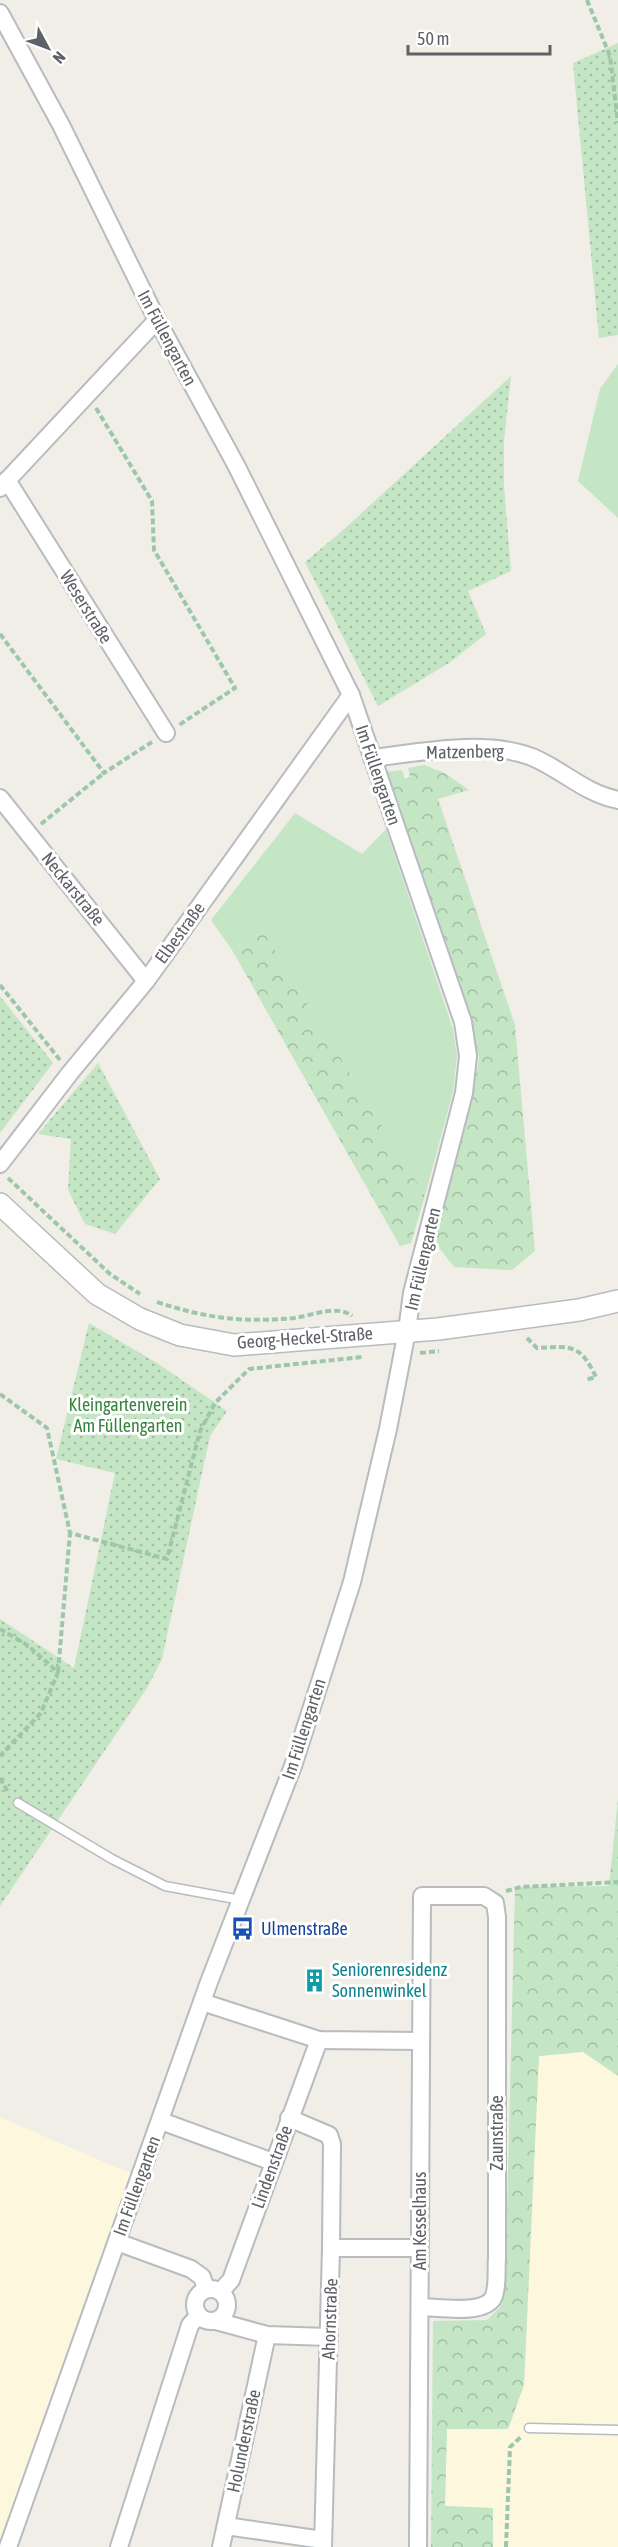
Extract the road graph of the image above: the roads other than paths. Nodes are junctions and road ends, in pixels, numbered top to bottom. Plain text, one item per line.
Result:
1 (0, 13) edge
2 (157, 320) junction
3 (4, 484) edge
4 (351, 695) junction
5 (166, 733) road end
6 (372, 758) junction
7 (0, 798) edge
8 (618, 800) edge
9 (146, 981) junction
10 (0, 1164) edge
11 (0, 1204) edge
12 (618, 1301) edge
13 (407, 1331) junction
14 (18, 1803) road end
15 (422, 1896) joint
16 (241, 1900) junction
17 (202, 2002) junction
18 (319, 2040) junction
19 (420, 2041) junction
20 (289, 2118) junction
21 (161, 2121) junction
22 (273, 2162) junction
23 (117, 2242) junction
24 (332, 2248) junction
25 (419, 2248) junction
26 (213, 2290) junction
27 (420, 2307) junction
28 (198, 2316) junction
29 (216, 2320) junction
30 (267, 2335) junction
31 (329, 2337) junction
32 (530, 2428) road end
33 (618, 2430) edge
34 (226, 2526) junction
35 (323, 2544) edge
36 (8, 2547) edge
37 (119, 2547) edge
38 (221, 2547) edge
39 (418, 2547) edge

1 - 2 street, Im Füllengarten
2 - 3 street, Weserstraße
2 - 4 street, Im Füllengarten
3 - 5 street, Weserstraße
4 - 6 street, Im Füllengarten
4 - 9 street, Elbestraße
6 - 8 street, Matzenberg
6 - 13 street, Im Füllengarten
7 - 9 street, Neckarstraße
9 - 10 street, Elbestraße
11 - 13 street, Georg-Heckel-Straße
12 - 13 street, Georg-Heckel-Straße
13 - 16 street, Im Füllengarten
14 - 16 lane
15 - 19 street, Am Kesselhaus
15 - 27 street, Zaunstraße
16 - 17 street, Im Füllengarten
17 - 18 street
17 - 21 street, Im Füllengarten
18 - 19 street
18 - 20 street, Lindenstraße
19 - 25 street, Am Kesselhaus
20 - 22 street, Lindenstraße
20 - 24 street, Ahornstraße
21 - 22 street
21 - 23 street, Im Füllengarten
22 - 26 street, Lindenstraße
23 - 26 street
23 - 36 street, Im Füllengarten
24 - 25 street
24 - 31 street, Ahornstraße
25 - 27 street, Am Kesselhaus
26 - 28 street
26 - 29 street
27 - 39 street, Am Kesselhaus
28 - 29 street
28 - 37 street
29 - 30 street
30 - 31 street
30 - 34 street, Holunderstraße
31 - 35 street, Ahornstraße
32 - 33 lane
34 - 35 street
34 - 38 street, Holunderstraße

